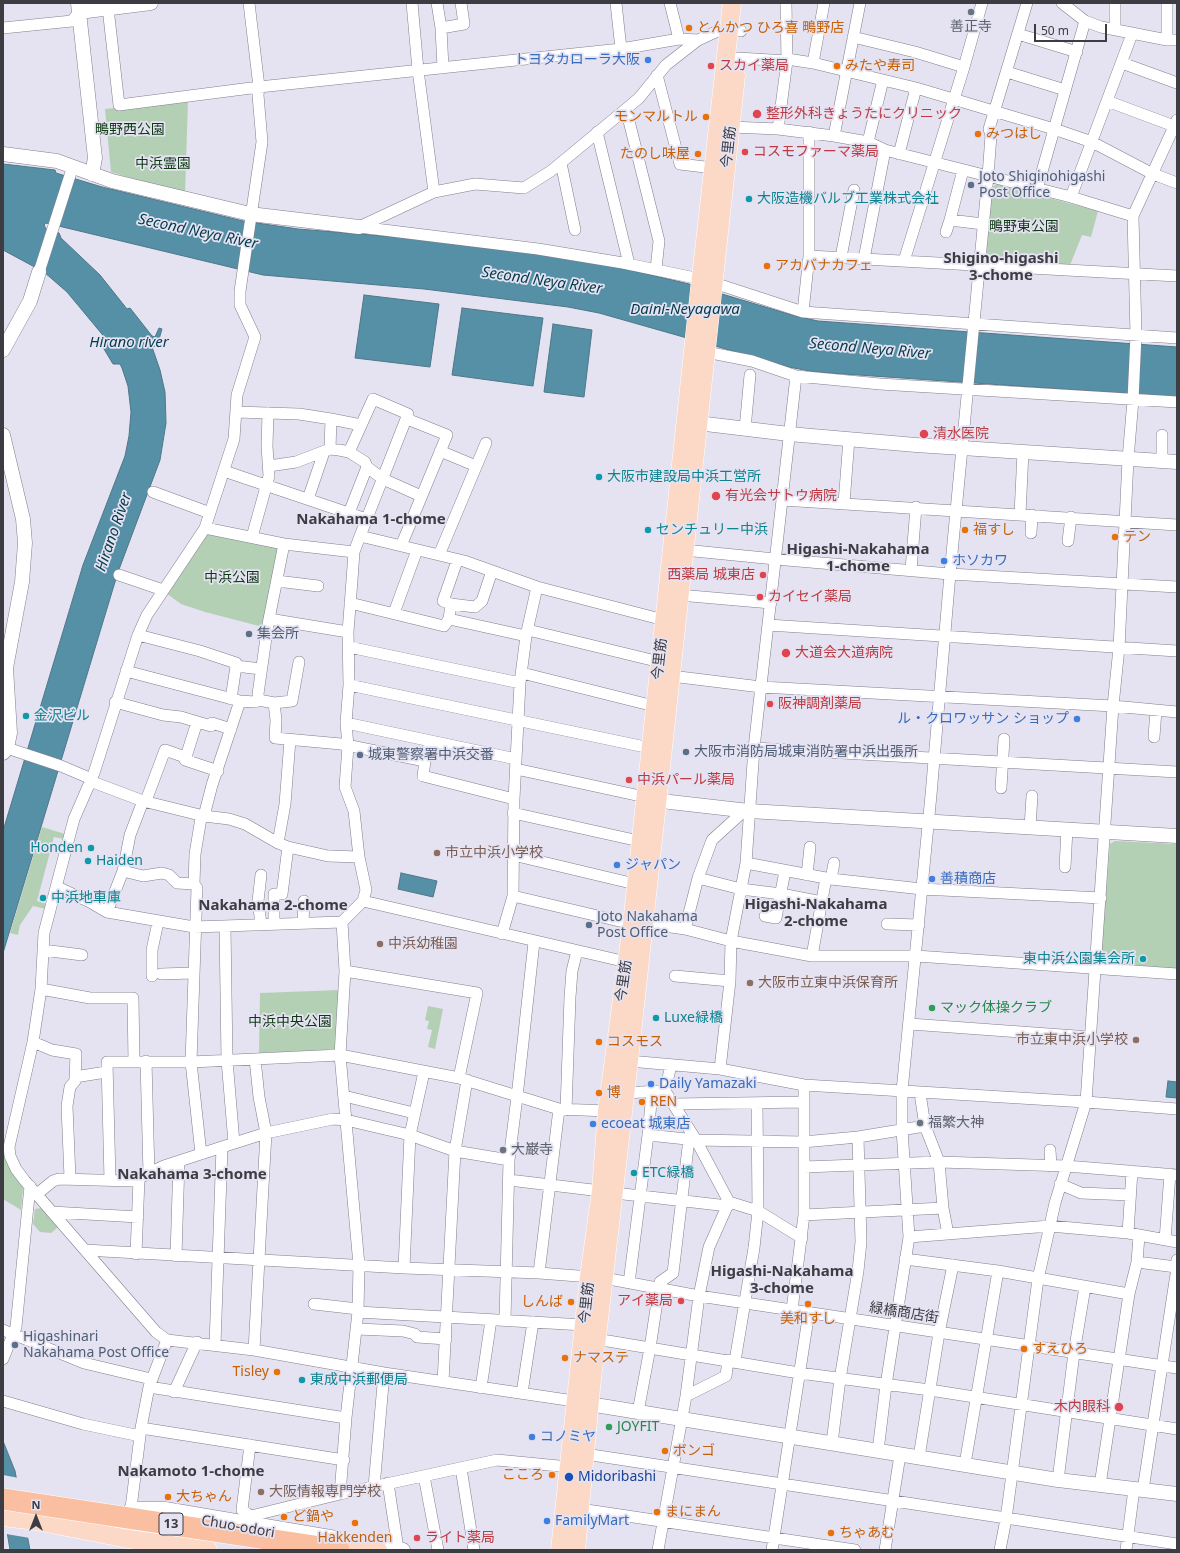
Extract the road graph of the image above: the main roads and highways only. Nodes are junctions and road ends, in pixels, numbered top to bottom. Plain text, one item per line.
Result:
1 (732, 3) edge
2 (744, 3) edge
3 (735, 30) junction
4 (707, 285) junction
5 (693, 423) junction
6 (651, 798) junction
7 (638, 924) junction
8 (633, 964) junction
9 (608, 1192) junction
10 (597, 1278) junction
11 (583, 1402) junction
12 (3, 1492) edge
13 (3, 1499) edge
14 (3, 1511) edge
15 (3, 1517) edge
16 (128, 1545) edge
17 (180, 1548) edge
18 (208, 1550) edge
19 (256, 1550) edge
20 (338, 1550) edge
21 (378, 1550) edge
22 (560, 1550) edge
23 (576, 1550) edge

1 - 3 main road, 今里筋
2 - 3 main road, 今里筋
3 - 4 main road, 今里筋
3 - 4 main road, 今里筋
4 - 5 main road, 今里筋
5 - 6 main road, 今里筋
5 - 6 main road, 今里筋
6 - 7 main road, 今里筋
6 - 7 main road, 今里筋
7 - 8 main road, 今里筋
8 - 9 main road, 今里筋
8 - 9 main road, 今里筋
9 - 10 main road, 今里筋
10 - 11 main road, 今里筋
10 - 11 main road, 今里筋
11 - 22 main road, 今里筋
11 - 23 main road, 今里筋
12 - 21 main road, Chuo-odori, bridge
13 - 20 highway, 13, bridge
14 - 19 highway, 13
15 - 16 main road, Chuo-odori
16 - 17 main road, Chuo-odori
17 - 18 main road, Chuo-odori

